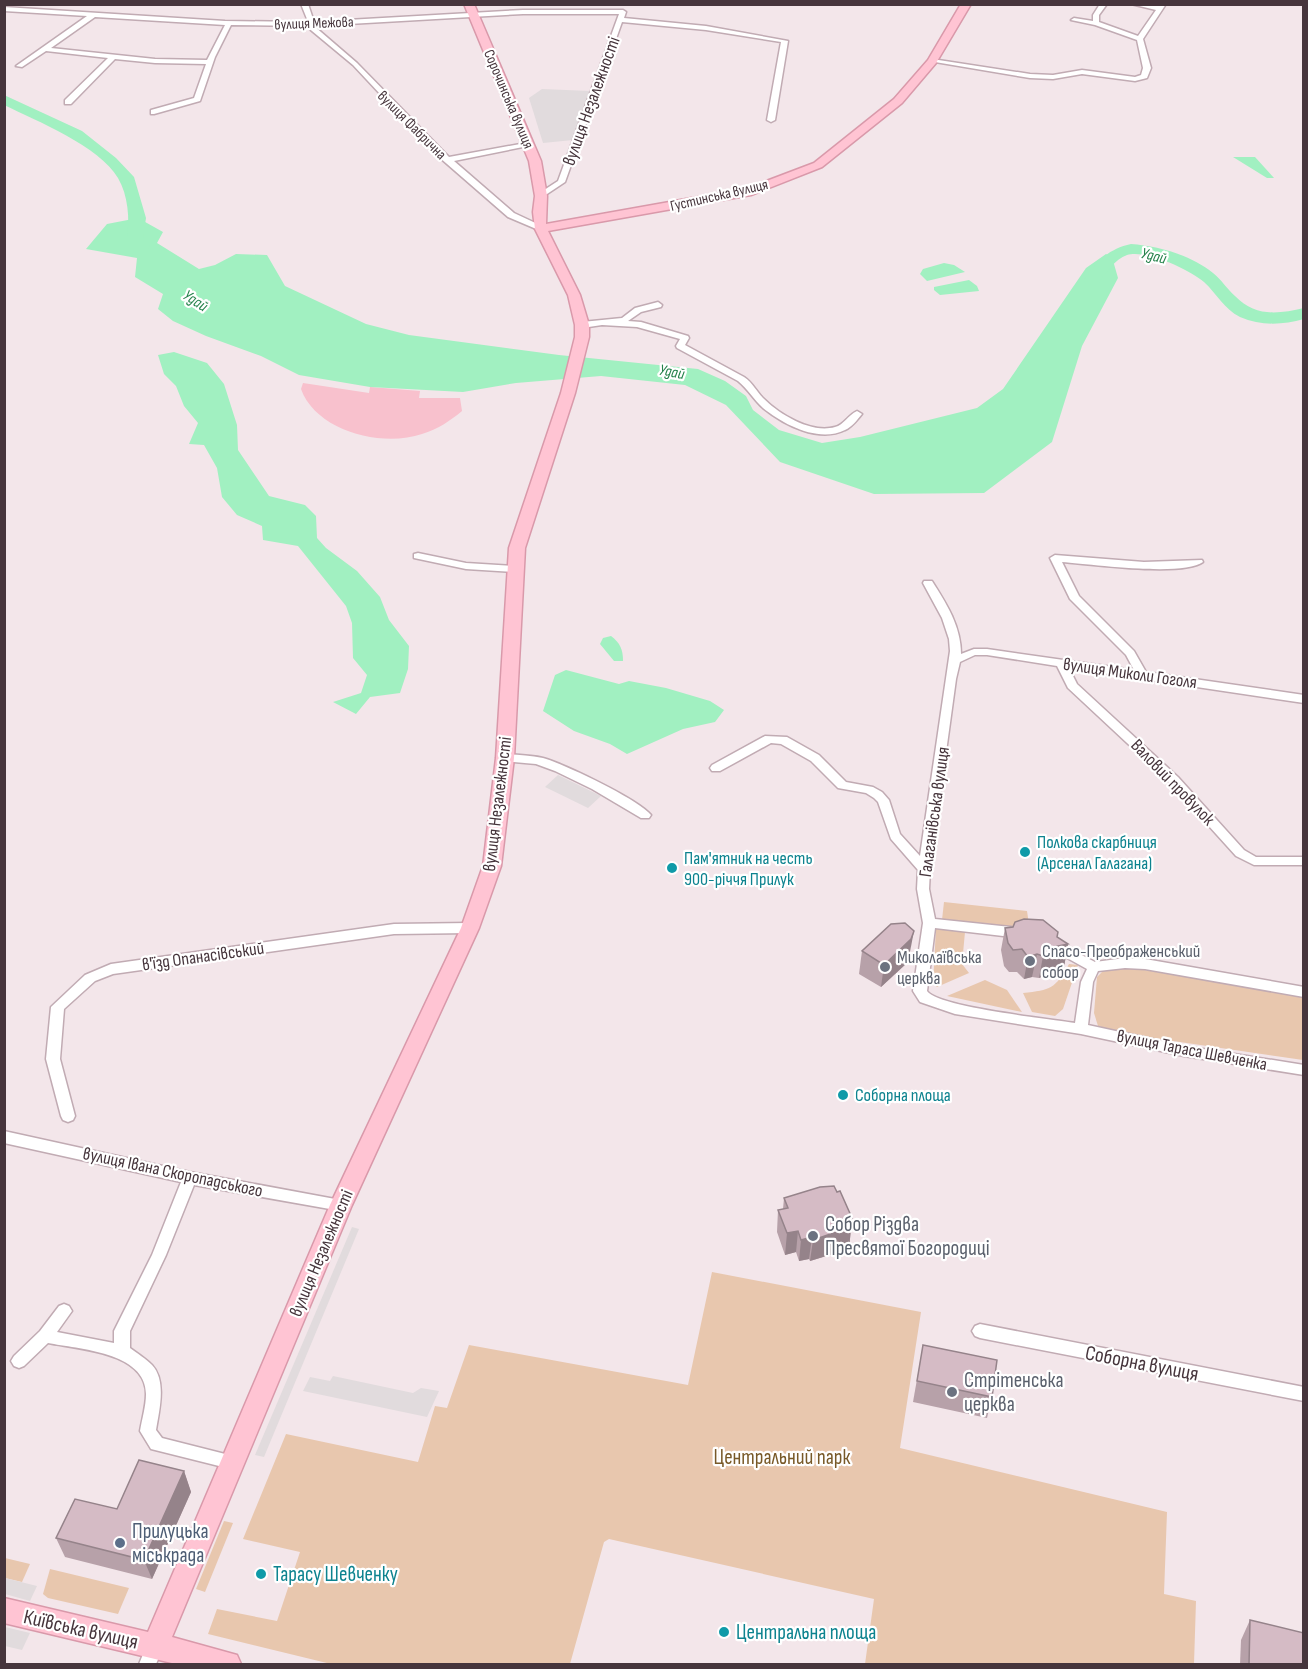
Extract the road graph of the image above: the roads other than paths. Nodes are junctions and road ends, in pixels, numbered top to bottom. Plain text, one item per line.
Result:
1 (304, 4) edge
2 (469, 4) edge
3 (966, 4) edge
4 (1104, 4) edge
5 (1134, 4) edge
6 (1162, 7) edge
7 (4, 9) edge
8 (623, 12) edge
9 (95, 14) junction
10 (474, 16) junction
11 (1074, 20) dead end
12 (229, 23) junction
13 (1095, 23) junction
14 (308, 24) junction
15 (1140, 39) junction
16 (43, 49) junction
17 (113, 57) junction
18 (932, 60) junction
19 (210, 62) junction
20 (20, 66) dead end
21 (68, 102) dead end
22 (154, 112) dead end
23 (771, 120) dead end
24 (528, 144) junction
25 (448, 160) junction
26 (541, 196) junction
27 (541, 229) junction
28 (658, 305) dead end
29 (604, 322) junction
30 (582, 331) junction
31 (857, 414) dead end
32 (418, 556) dead end
33 (1198, 562) dead end
34 (516, 569) junction
35 (928, 583) dead end
36 (957, 659) junction
37 (1062, 665) junction
38 (1142, 674) junction
39 (1304, 699) edge
40 (505, 758) junction
41 (716, 768) dead end
42 (645, 815) dead end
43 (1304, 861) edge
44 (924, 869) junction
45 (929, 923) junction
46 (470, 928) junction
47 (1094, 967) junction
48 (1304, 992) edge
49 (926, 999) joint
50 (1081, 1029) junction
51 (1304, 1070) edge
52 (68, 1116) dead end
53 (4, 1137) edge
54 (190, 1178) junction
55 (341, 1205) junction
56 (64, 1311) dead end
57 (980, 1331) dead end
58 (45, 1336) junction
59 (122, 1352) junction
60 (19, 1361) dead end
61 (1304, 1394) edge
62 (231, 1462) junction
63 (4, 1610) edge
64 (151, 1655) edge
65 (228, 1665) edge

1 - 14 street
2 - 10 main road, Сорочинська вулиця
3 - 18 main road, Густинська вулиця
4 - 13 street
5 - 6 street
6 - 15 street
7 - 9 street, вулиця Межова
8 - 10 street, вулиця Межова
8 - 23 street, вулиця Межова
8 - 26 street, вулиця Незалежності
9 - 12 street, вулиця Межова
9 - 16 street
10 - 14 street, вулиця Межова
10 - 24 main road, Сорочинська вулиця
11 - 13 street
12 - 14 street, вулиця Межова
12 - 19 street
13 - 15 street
14 - 25 street, вулиця Фабрична
15 - 18 street
16 - 17 street
16 - 20 street
17 - 19 street
17 - 21 street
18 - 27 main road, Густинська вулиця
19 - 22 street
24 - 25 street
24 - 26 main road, Сорочинська вулиця
25 - 27 street, вулиця Фабрична
26 - 27 main road, вулиця Незалежності
27 - 30 main road, вулиця Незалежності
28 - 29 street
29 - 30 street
29 - 31 street
30 - 34 main road, вулиця Незалежності
32 - 34 street
33 - 38 street
34 - 40 main road, вулиця Незалежності
35 - 36 street
36 - 37 street, вулиця Миколи Гоголя
36 - 44 street, Галаганівська вулиця
37 - 38 street, вулиця Миколи Гоголя
37 - 43 street, Валовий провулок
38 - 39 street, вулиця Миколи Гоголя
40 - 42 street
40 - 46 main road, вулиця Незалежності
41 - 44 street
44 - 45 street, Галаганівська вулиця
45 - 47 street
45 - 49 street, Галаганівська вулиця
46 - 52 street, в'їзд Опанасівський
46 - 55 main road, вулиця Незалежності
47 - 48 street
47 - 50 street
49 - 50 street, вулиця Тараса Шевченка
50 - 51 street, вулиця Тараса Шевченка
53 - 54 street, вулиця Івана Скоропадського
54 - 55 street, вулиця Івана Скоропадського
54 - 59 street
55 - 62 main road, вулиця Незалежності
56 - 58 street
57 - 61 street, Соборна вулиця
58 - 59 street
58 - 60 street
59 - 62 street
62 - 64 main road, вулиця Незалежності
63 - 64 main road, Київська вулиця
64 - 65 main road, Київська вулиця

